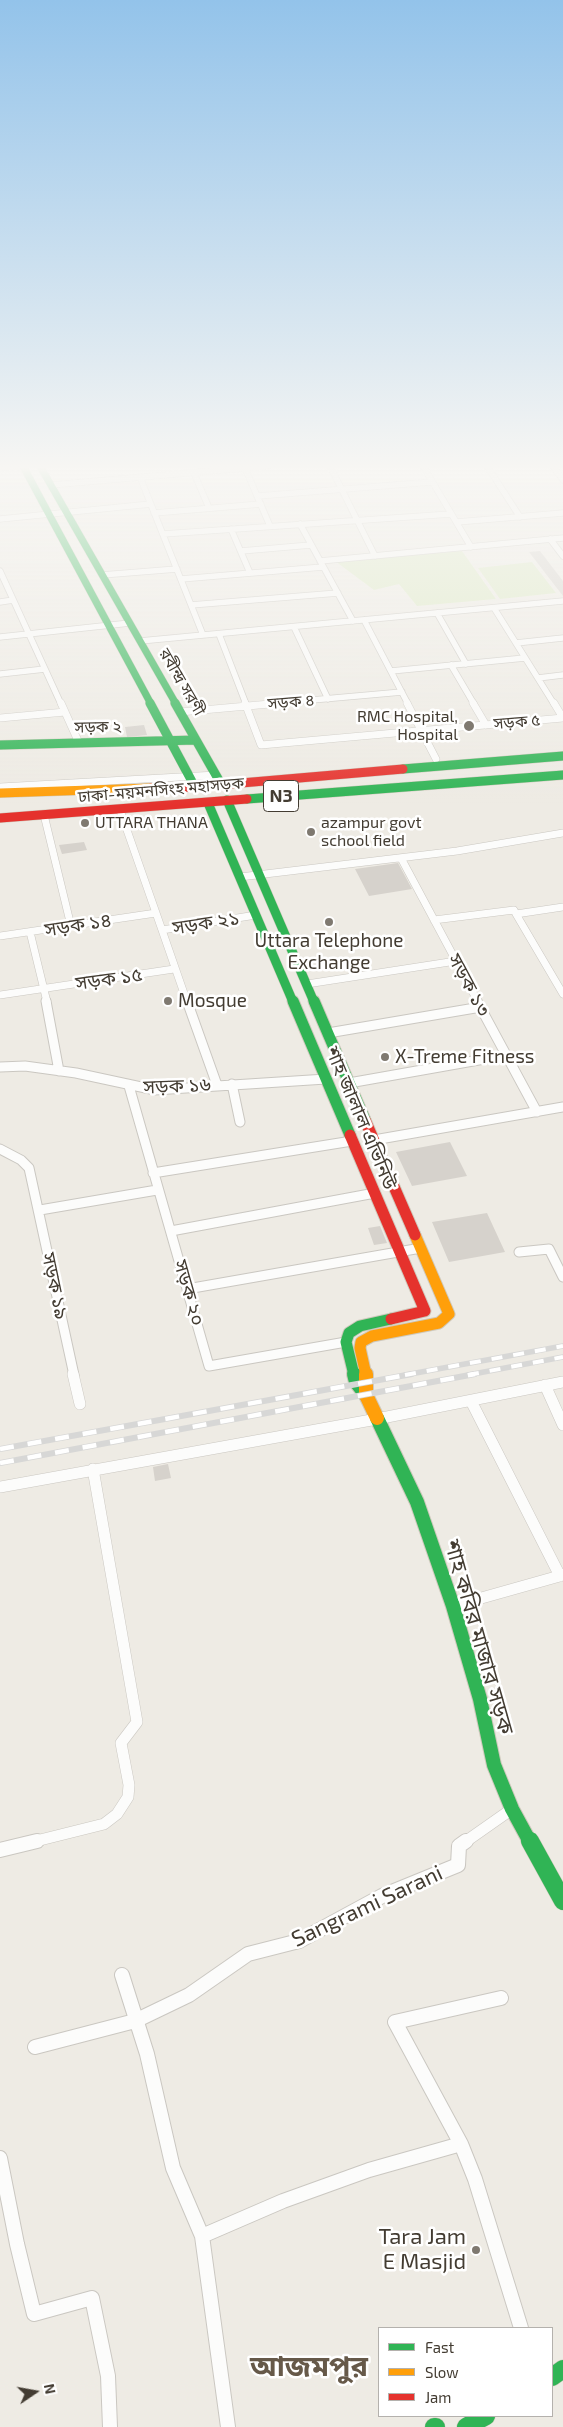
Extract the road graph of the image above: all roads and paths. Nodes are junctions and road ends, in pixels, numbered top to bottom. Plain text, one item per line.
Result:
1 (4, 579) edge
2 (84, 579) edge
3 (104, 579) edge
4 (180, 579) edge
5 (330, 579) edge
6 (338, 593) junction
7 (13, 600) junction
8 (563, 601) edge
9 (0, 602) edge
10 (191, 605) junction
11 (494, 608) junction
12 (437, 613) junction
13 (364, 620) junction
14 (353, 621) junction
15 (130, 623) junction
16 (109, 626) junction
17 (294, 626) junction
18 (29, 634) junction
19 (219, 634) junction
20 (203, 635) junction
21 (0, 637) edge
22 (563, 638) edge
23 (140, 641) junction
24 (516, 643) junction
25 (526, 658) junction
26 (466, 664) junction
27 (452, 666) junction
28 (45, 669) junction
29 (391, 672) junction
30 (0, 674) edge
31 (563, 675) edge
32 (538, 678) junction
33 (402, 692) junction
34 (328, 699) junction
35 (247, 706) junction
36 (65, 712) junction
37 (180, 712) junction
38 (0, 718) edge
39 (563, 718) edge
40 (486, 725) junction
41 (421, 730) junction
42 (196, 740) junction
43 (171, 741) junction
44 (79, 743) junction
45 (0, 745) edge
46 (261, 745) joint
47 (563, 756) edge
48 (436, 760) dead end
49 (563, 775) edge
50 (190, 776) junction
51 (219, 779) junction
52 (0, 787) edge
53 (195, 787) junction
54 (0, 793) edge
55 (227, 800) junction
56 (208, 803) junction
57 (121, 813) dead end
58 (0, 818) edge
59 (45, 819) dead end
60 (563, 833) edge
61 (401, 858) junction
62 (259, 875) junction
63 (240, 878) junction
64 (563, 907) edge
65 (156, 913) junction
66 (516, 914) junction
67 (251, 916) junction
68 (434, 920) junction
69 (209, 923) junction
70 (71, 926) junction
71 (30, 932) junction
72 (0, 936) edge
73 (456, 961) junction
74 (174, 969) junction
75 (306, 984) junction
76 (44, 988) junction
77 (0, 994) edge
78 (563, 994) edge
79 (481, 1007) junction
80 (328, 1033) junction
81 (507, 1055) junction
82 (0, 1067) edge
83 (59, 1071) junction
84 (326, 1079) junction
85 (349, 1083) junction
86 (232, 1084) junction
87 (217, 1085) junction
88 (129, 1086) junction
89 (563, 1107) edge
90 (537, 1112) junction
91 (240, 1122) dead end
92 (374, 1140) junction
93 (352, 1141) junction
94 (0, 1149) edge
95 (153, 1174) junction
96 (157, 1190) junction
97 (375, 1193) junction
98 (40, 1210) junction
99 (171, 1231) junction
100 (420, 1248) junction
101 (399, 1251) junction
102 (519, 1252) dead end
103 (563, 1277) edge
104 (187, 1289) junction
105 (346, 1342) junction
106 (367, 1380) joint
107 (563, 1382) edge
108 (545, 1386) junction
109 (366, 1395) junction
110 (471, 1401) junction
111 (80, 1404) dead end
112 (377, 1419) junction
113 (563, 1424) edge
114 (93, 1469) junction
115 (0, 1487) edge
116 (562, 1576) edge
117 (453, 1606) junction
118 (512, 1809) junction
119 (0, 1850) edge
120 (563, 1901) edge
121 (122, 1975) dead end
122 (501, 1998) dead end
123 (135, 2021) junction
124 (35, 2047) dead end
125 (461, 2144) junction
126 (0, 2158) edge
127 (202, 2236) junction
128 (521, 2327) edge
129 (563, 2369) edge
130 (553, 2377) edge
131 (484, 2417) edge
132 (110, 2427) edge
133 (228, 2427) edge
134 (466, 2427) edge

1 - 7 street
2 - 16 main road, রবীন্দ্র সরণী
3 - 15 main road, রবীন্দ্র সরণী
4 - 10 street
5 - 6 street
6 - 10 street
6 - 14 street
7 - 9 street
7 - 18 street
8 - 11 street
10 - 20 street
11 - 12 street
11 - 24 street
12 - 13 street
12 - 26 street
13 - 14 street
13 - 29 street
14 - 17 street
15 - 16 street
15 - 23 main road, রবীন্দ্র সরণী
16 - 18 street
16 - 43 main road, রবীন্দ্র সরণী
17 - 19 street
17 - 34 street
18 - 21 street
18 - 28 street
19 - 20 street
19 - 35 street
20 - 23 street
22 - 24 street
23 - 37 main road, রবীন্দ্র সরণী
24 - 25 street
25 - 26 street
25 - 32 street
26 - 27 street
27 - 29 street
27 - 40 street
28 - 30 street
28 - 36 street
29 - 33 street
31 - 32 street
32 - 39 street
33 - 34 street, সড়ক ৪
33 - 41 street
34 - 35 street, সড়ক ৪
35 - 37 street, সড়ক ৪
35 - 46 street
36 - 38 street
36 - 44 street
37 - 42 main road, রবীন্দ্র সরণী
39 - 40 street, সড়ক ৫
40 - 41 street, সড়ক ৫
41 - 46 street, সড়ক ৫
41 - 48 street
42 - 43 main road, সড়ক ২
42 - 51 main road, রবীন্দ্র সরণী
43 - 44 main road, সড়ক ২
43 - 50 main road, রবীন্দ্র সরণী
44 - 45 main road, সড়ক ২
47 - 51 main road, ঢাকা-ময়মনসিংহ মহাসড়ক / N3
49 - 55 main road, ঢাকা-ময়মনসিংহ মহাসড়ক / N3
50 - 51 street
50 - 52 street
50 - 53 main road, রবীন্দ্র সরণী
51 - 53 main road, ঢাকা-ময়মনসিংহ মহাসড়ক / N3
53 - 54 main road, N3
55 - 56 main road, ঢাকা-ময়মনসিংহ মহাসড়ক / N3
55 - 62 main road, শাহ জালাল এভিনিউ
56 - 58 main road, ঢাকা-ময়মনসিংহ মহাসড়ক / N3
56 - 63 main road, শাহ জালাল এভিনিউ
57 - 65 street, সড়ক ২১
59 - 70 street
60 - 61 street
61 - 62 street
61 - 68 street, সড়ক ১৩
62 - 63 street
62 - 75 main road, শাহ জালাল এভিনিউ
63 - 67 main road, শাহ জালাল এভিনিউ
64 - 66 street
65 - 69 street, সড়ক ২১
65 - 70 street, সড়ক ১৪
66 - 68 street
66 - 78 street
67 - 69 street, সড়ক ২১
67 - 84 main road, শাহ জালাল এভিনিউ
68 - 73 street, সড়ক ১৩
69 - 74 street, সড়ক ২১
70 - 71 street, সড়ক ১৪
71 - 72 street, সড়ক ১৪
71 - 76 street
73 - 75 street
73 - 79 street, সড়ক ১৩
74 - 76 street, সড়ক ১৫
74 - 87 street, সড়ক ২১
75 - 80 main road, শাহ জালাল এভিনিউ
76 - 77 street, সড়ক ১৫
76 - 83 street
79 - 80 street
79 - 81 street, সড়ক ১৩
80 - 85 main road, শাহ জালাল এভিনিউ
81 - 85 street
81 - 90 street, সড়ক ১৩
82 - 83 street, সড়ক ১৬
83 - 88 street, সড়ক ১৬
84 - 86 street, সড়ক ১৬
84 - 93 main road, শাহ জালাল এভিনিউ
85 - 92 main road, শাহ জালাল এভিনিউ
86 - 87 street, সড়ক ১৬
86 - 91 street
87 - 88 street, সড়ক ১৬
88 - 95 street, সড়ক ২০
89 - 90 street
90 - 92 street
92 - 100 main road, শাহ জালাল এভিনিউ
93 - 95 street
93 - 97 main road, শাহ জালাল এভিনিউ
94 - 98 street, সড়ক ১৯
95 - 96 street, সড়ক ২০
96 - 98 street
96 - 99 street, সড়ক ২০
97 - 99 street
97 - 101 main road, শাহ জালাল এভিনিউ
98 - 111 street, সড়ক ১৯
99 - 104 street, সড়ক ২০
100 - 101 street
100 - 106 main road, শাহ জালাল এভিনিউ
101 - 104 street
101 - 105 main road, শাহ জালাল এভিনিউ
102 - 103 street
104 - 105 street, সড়ক ২০
105 - 109 main road
106 - 109 main road, শাহ কবির মাজার সড়ক
107 - 108 street
108 - 110 street
108 - 113 street
109 - 112 main road, শাহ কবির মাজার সড়ক
110 - 112 street
110 - 116 street
112 - 114 street
112 - 117 main road, শাহ কবির মাজার সড়ক
114 - 115 street
114 - 119 street
116 - 117 street
117 - 118 main road, শাহ কবির মাজার সড়ক
118 - 120 main road, শাহ কবির মাজার সড়ক
118 - 123 street, Sangrami Sarani
121 - 123 street
122 - 125 street
123 - 124 street, Sangrami Sarani
123 - 127 street
125 - 127 street
125 - 128 street
126 - 132 street
127 - 133 street
129 - 130 main road
131 - 134 main road

